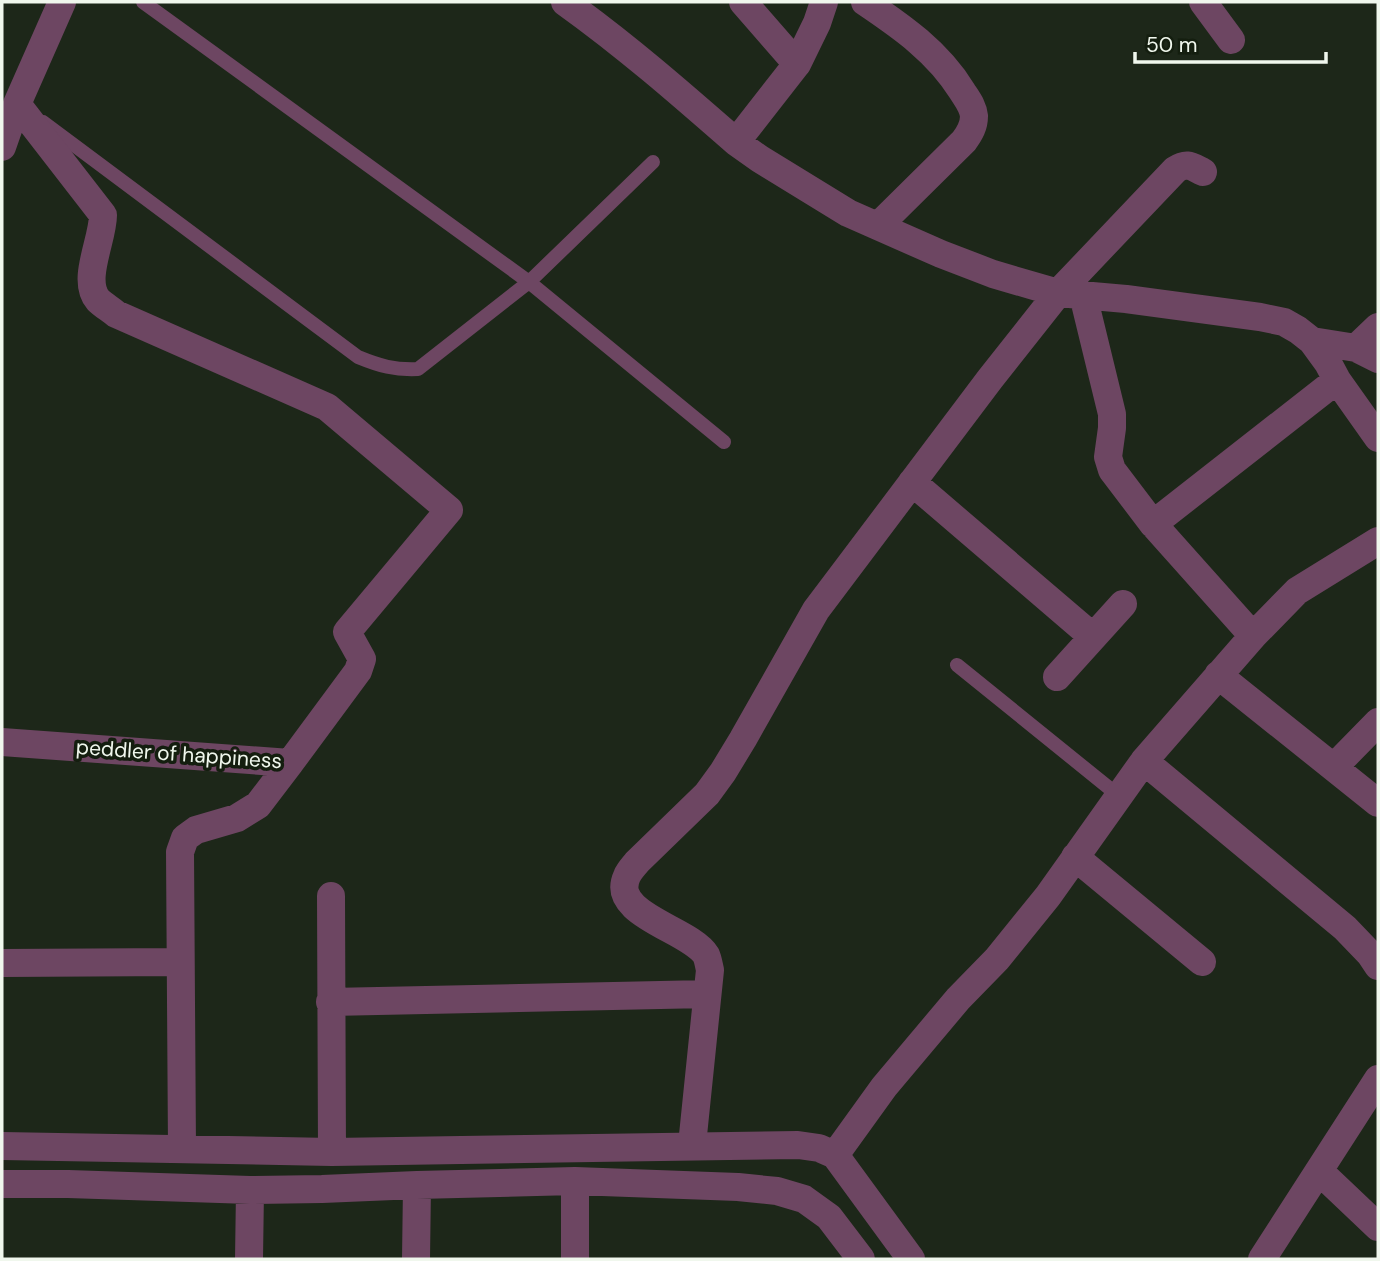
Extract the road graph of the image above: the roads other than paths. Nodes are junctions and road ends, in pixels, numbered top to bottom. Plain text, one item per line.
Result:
1 (62, 2) edge
2 (143, 2) edge
3 (565, 2) edge
4 (743, 2) edge
5 (824, 2) edge
6 (865, 2) edge
7 (1203, 2) edge
8 (1231, 40) dead end
9 (797, 64) junction
10 (18, 104) junction
11 (736, 142) junction
12 (2, 148) edge
13 (653, 162) dead end
14 (1203, 172) dead end
15 (878, 226) junction
16 (529, 282) junction
17 (1070, 294) junction
18 (1378, 327) edge
19 (1312, 341) junction
20 (1367, 354) edge
21 (1337, 380) junction
22 (1378, 438) edge
23 (724, 442) dead end
24 (912, 482) junction
25 (1153, 524) junction
26 (1378, 541) edge
27 (1123, 604) dead end
28 (1253, 636) junction
29 (1093, 637) junction
30 (957, 665) dead end
31 (1218, 675) junction
32 (1057, 677) dead end
33 (1378, 722) edge
34 (2, 742) edge
35 (1144, 761) junction
36 (290, 763) junction
37 (1334, 767) junction
38 (1119, 796) junction
39 (1378, 803) edge
40 (1075, 857) junction
41 (331, 896) dead end
42 (180, 962) junction
43 (1202, 962) dead end
44 (2, 963) edge
45 (1378, 966) edge
46 (708, 994) junction
47 (330, 1002) junction
48 (1378, 1079) edge
49 (692, 1145) junction
50 (2, 1146) edge
51 (63, 1147) junction
52 (181, 1149) junction
53 (332, 1152) junction
54 (835, 1155) junction
55 (1318, 1171) junction
56 (575, 1181) junction
57 (2, 1184) edge
58 (68, 1184) junction
59 (417, 1185) junction
60 (250, 1190) junction
61 (1378, 1227) edge
62 (249, 1259) edge
63 (416, 1259) edge
64 (575, 1259) edge
65 (861, 1259) edge
66 (911, 1259) edge
67 (1262, 1259) edge

1 - 10 street
2 - 16 lane
3 - 11 street
4 - 9 street
5 - 9 street
6 - 15 street
7 - 8 street
9 - 11 street
10 - 12 street
10 - 16 lane
10 - 36 street, peddler of happiness
11 - 15 street
13 - 16 lane
14 - 17 street
15 - 17 street
16 - 23 lane
17 - 19 street
17 - 24 street
17 - 25 street
18 - 20 street
19 - 20 street
19 - 21 street
21 - 22 street
21 - 25 street
24 - 29 street
24 - 46 street
25 - 28 street
26 - 28 street
27 - 29 street
28 - 31 street
29 - 32 street
30 - 38 lane
31 - 35 street
31 - 37 street
33 - 37 street
34 - 36 street, peddler of happiness
35 - 38 street
35 - 45 street
36 - 42 street
37 - 39 street
38 - 40 street
40 - 43 street
40 - 54 street
41 - 47 street
42 - 44 street
42 - 52 street
46 - 47 street
46 - 49 street
47 - 53 street
48 - 55 street
49 - 53 street
49 - 54 street
50 - 51 street
51 - 52 street
51 - 58 street
52 - 53 street
54 - 66 street
55 - 61 street
55 - 67 street
56 - 59 street
56 - 64 street
56 - 65 street
57 - 58 street
58 - 60 street
59 - 60 street
59 - 63 street
60 - 62 street

